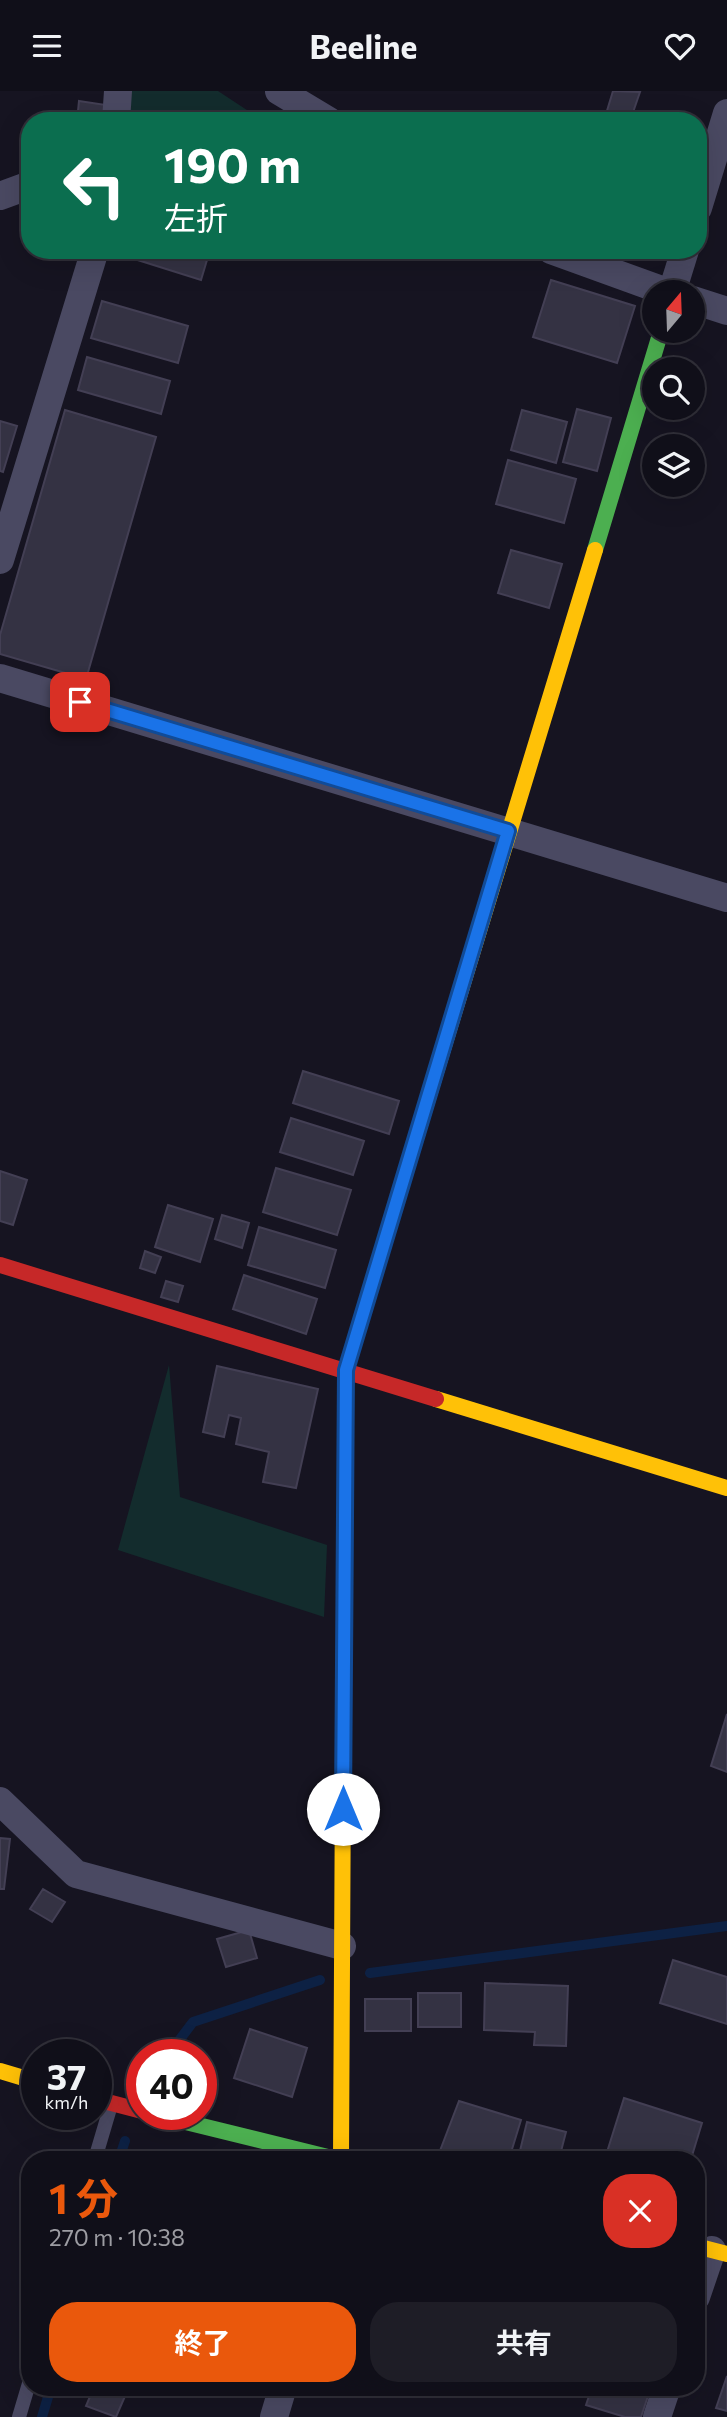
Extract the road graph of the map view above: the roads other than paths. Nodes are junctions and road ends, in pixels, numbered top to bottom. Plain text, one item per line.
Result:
1 (118, 91) edge
2 (279, 91) edge
3 (117, 112) edge
4 (313, 112) edge
5 (727, 113) edge
6 (707, 179) edge
7 (21, 188) edge
8 (0, 196) edge
9 (92, 259) edge
10 (576, 259) edge
11 (682, 259) edge
12 (676, 280) edge
13 (642, 283) edge
14 (705, 304) edge
15 (727, 310) edge
16 (657, 343) edge
17 (0, 560) edge
18 (0, 678) edge
19 (508, 831) junction
20 (727, 898) edge
21 (0, 1265) edge
22 (346, 1370) junction
23 (727, 1488) edge
24 (0, 1801) edge
25 (342, 1946) junction
26 (0, 2071) edge
27 (21, 2077) edge
28 (100, 2130) edge
29 (217, 2130) edge
30 (96, 2151) edge
31 (305, 2151) edge
32 (338, 2151) edge
33 (712, 2250) edge
34 (705, 2271) edge
35 (25, 2396) edge
36 (280, 2396) edge
37 (664, 2396) edge
38 (19, 2417) edge
39 (274, 2417) edge
40 (657, 2417) edge

1 - 3 street
2 - 4 street
5 - 6 street
7 - 8 street
9 - 17 street
10 - 13 street
11 - 12 street
14 - 15 street
16 - 19 street
18 - 19 street
19 - 20 street
19 - 22 street
21 - 22 street
22 - 23 street
22 - 25 street
24 - 25 street
25 - 32 street
26 - 27 street
28 - 30 lane
29 - 31 street
33 - 34 street
35 - 38 lane
36 - 39 street
37 - 40 street

